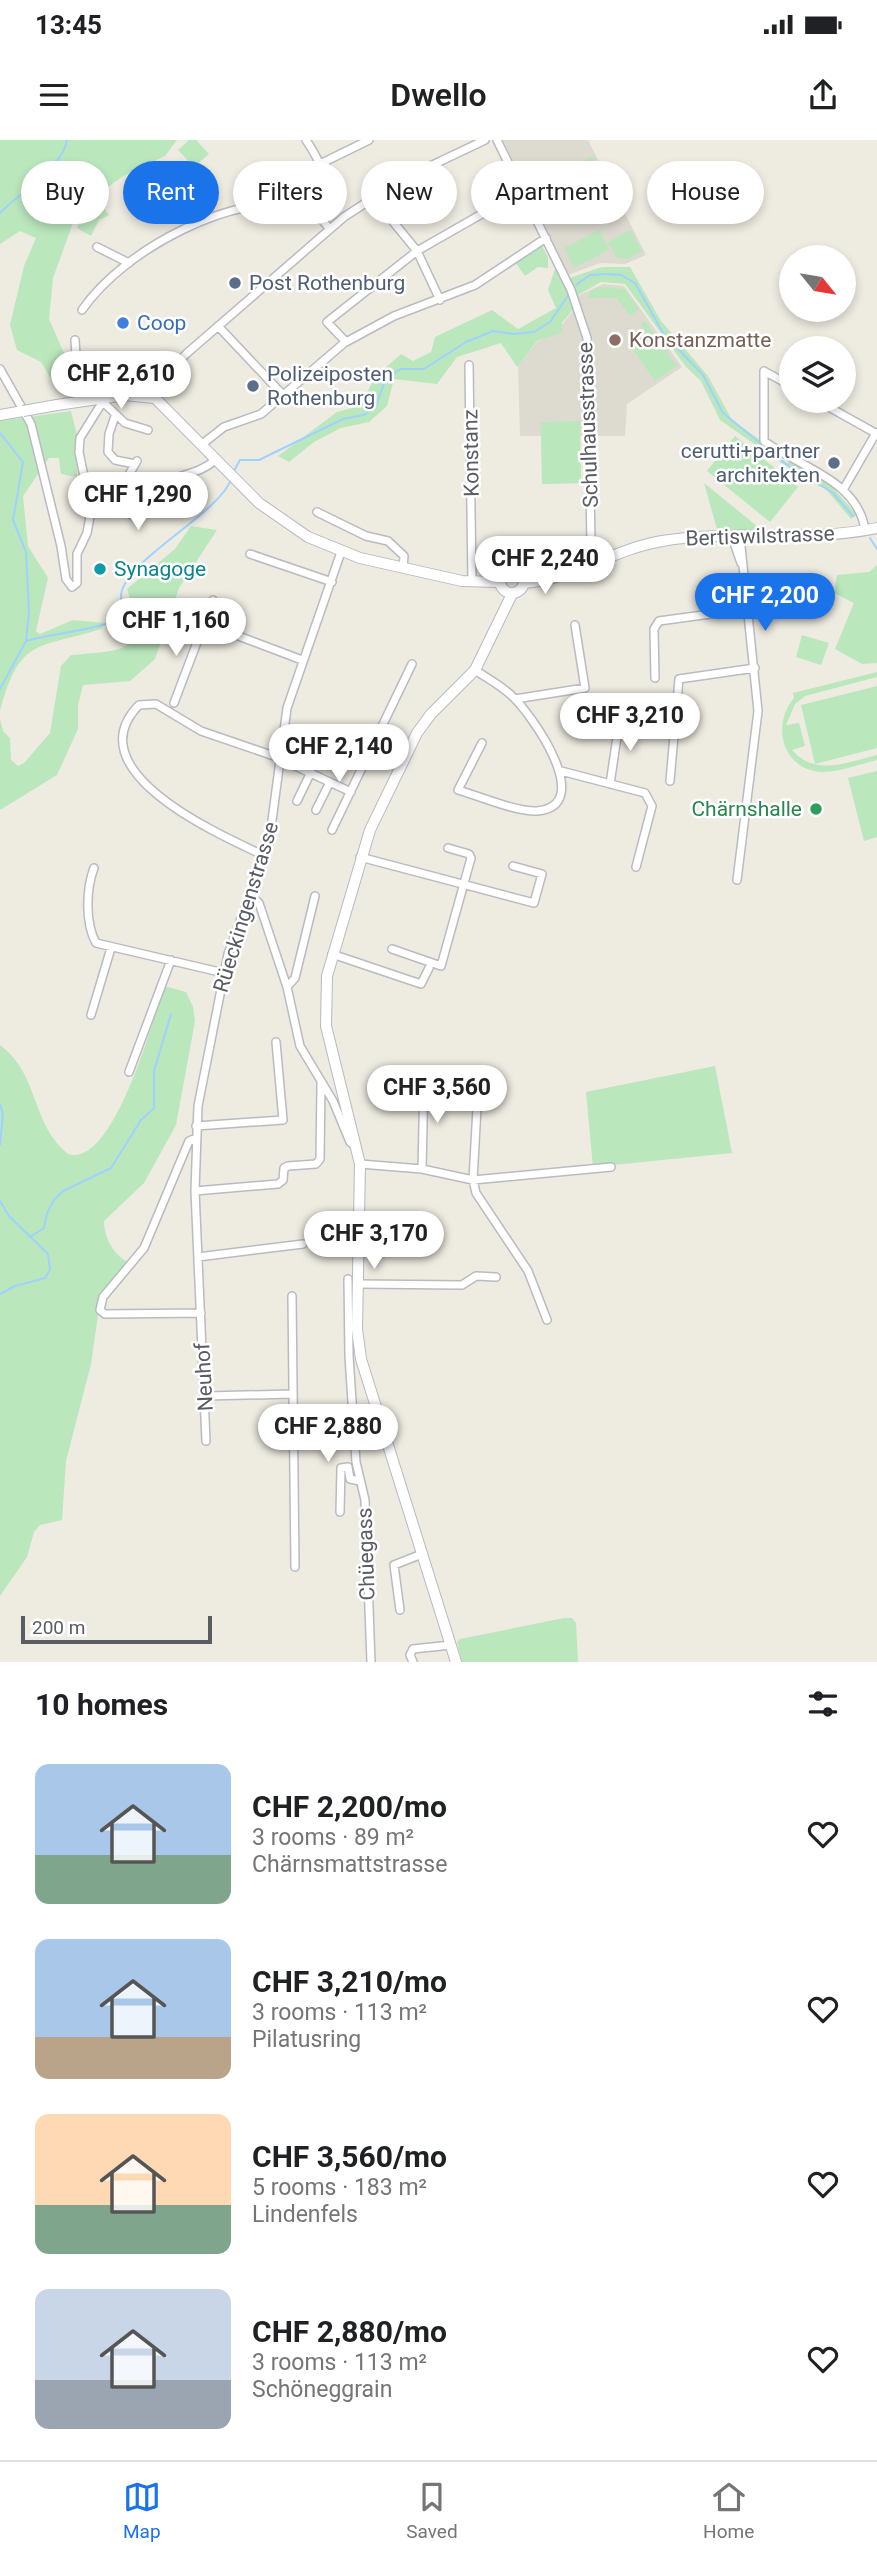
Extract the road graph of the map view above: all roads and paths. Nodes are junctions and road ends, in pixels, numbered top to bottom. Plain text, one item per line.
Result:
1 (306, 140) edge
2 (369, 140) edge
3 (485, 140) edge
4 (497, 140) edge
5 (319, 161) edge
6 (324, 161) edge
7 (444, 161) edge
8 (507, 161) edge
9 (361, 206) edge
10 (233, 209) edge
11 (471, 220) edge
12 (326, 224) edge
13 (395, 224) edge
14 (540, 224) edge
15 (330, 229) junction
16 (547, 238) junction
17 (97, 247) dead end
18 (417, 251) junction
19 (129, 263) junction
20 (440, 300) junction
21 (82, 310) dead end
22 (218, 326) junction
23 (75, 340) dead end
24 (345, 343) junction
25 (469, 365) dead end
26 (0, 369) edge
27 (779, 379) edge
28 (283, 395) junction
29 (155, 398) junction
30 (104, 401) junction
31 (76, 402) junction
32 (839, 413) edge
33 (0, 415) edge
34 (115, 416) junction
35 (148, 430) dead end
36 (876, 434) edge
37 (201, 445) junction
38 (215, 460) junction
39 (843, 490) junction
40 (317, 512) dead end
41 (877, 528) edge
42 (865, 530) junction
43 (736, 537) junction
44 (341, 552) junction
45 (250, 554) dead end
46 (597, 561) junction
47 (403, 567) junction
48 (332, 582) junction
49 (472, 582) junction
50 (500, 582) junction
51 (524, 583) junction
52 (512, 594) junction
53 (213, 600) dead end
54 (747, 609) junction
55 (204, 623) junction
56 (575, 625) dead end
57 (302, 660) junction
58 (412, 664) dead end
59 (755, 668) junction
60 (475, 670) junction
61 (655, 678) dead end
62 (515, 699) junction
63 (174, 703) dead end
64 (621, 717) dead end
65 (482, 743) dead end
66 (279, 758) junction
67 (561, 771) junction
68 (311, 772) junction
69 (670, 780) dead end
70 (330, 782) junction
71 (610, 784) junction
72 (351, 792) junction
73 (297, 801) dead end
74 (316, 810) dead end
75 (332, 830) dead end
76 (448, 848) dead end
77 (265, 856) junction
78 (360, 857) junction
79 (513, 866) dead end
80 (636, 867) dead end
81 (94, 868) dead end
82 (737, 880) dead end
83 (465, 883) junction
84 (250, 896) junction
85 (315, 896) dead end
86 (111, 948) junction
87 (391, 949) dead end
88 (332, 954) junction
89 (171, 960) junction
90 (429, 968) dead end
91 (224, 973) junction
92 (287, 987) junction
93 (91, 1015) dead end
94 (276, 1042) dead end
95 (129, 1072) dead end
96 (382, 1078) dead end
97 (321, 1084) junction
98 (477, 1108) dead end
99 (196, 1126) junction
100 (196, 1138) junction
101 (358, 1147) junction
102 (360, 1164) junction
103 (611, 1167) dead end
104 (422, 1169) junction
105 (473, 1180) junction
106 (195, 1191) junction
107 (360, 1235) junction
108 (416, 1237) dead end
109 (303, 1244) dead end
110 (198, 1257) junction
111 (496, 1277) dead end
112 (353, 1281) junction
113 (292, 1296) dead end
114 (201, 1313) junction
115 (547, 1320) dead end
116 (367, 1383) junction
117 (353, 1387) junction
118 (293, 1394) junction
119 (206, 1396) junction
120 (206, 1441) dead end
121 (360, 1481) junction
122 (340, 1513) dead end
123 (422, 1554) junction
124 (295, 1567) dead end
125 (400, 1610) dead end
126 (451, 1645) junction
127 (371, 1662) edge
128 (413, 1662) edge
129 (456, 1662) edge

1 - 5 street
2 - 6 street
3 - 7 street
4 - 8 street, Schulhausstrasse
9 - 15 street
10 - 19 street
11 - 18 street
12 - 15 street
13 - 18 street
14 - 16 street, Schulhausstrasse
15 - 22 street
16 - 20 street
16 - 46 street, Schulhausstrasse
17 - 19 street
18 - 20 street
18 - 24 street
19 - 21 street
20 - 24 street
22 - 28 street
22 - 29 street
23 - 31 street
24 - 28 street
25 - 49 street, Konstanz
26 - 30 street
27 - 39 street
28 - 37 street
29 - 30 street
29 - 37 street, Bertiswilstrasse
30 - 31 street
30 - 34 street
31 - 33 street, bridge
32 - 36 street
34 - 35 street
34 - 38 street
36 - 39 street
37 - 38 street, Bertiswilstrasse
38 - 44 street, Bertiswilstrasse
39 - 42 street
40 - 47 street
41 - 42 street, Bertiswilstrasse
42 - 43 street, Bertiswilstrasse
43 - 46 street, Bertiswilstrasse
43 - 54 street
44 - 47 street, Bertiswilstrasse
44 - 48 street, Rüeckingenstrasse
45 - 48 street
46 - 51 street, Bertiswilstrasse
47 - 49 street, Bertiswilstrasse
48 - 57 street, Rüeckingenstrasse
49 - 50 street, Bertiswilstrasse
50 - 51 street, Bertiswilstrasse
50 - 52 street
51 - 52 street
52 - 60 street
53 - 55 street
54 - 59 street
54 - 61 street
55 - 57 street
55 - 63 street
56 - 62 street
57 - 66 street, Rüeckingenstrasse
58 - 72 street
59 - 69 street
59 - 82 street
60 - 62 street
60 - 78 street
62 - 67 street
64 - 71 street
65 - 67 street
66 - 68 street
66 - 77 street, Rüeckingenstrasse
66 - 77 street
67 - 71 street
68 - 70 street
68 - 73 street
70 - 72 street
70 - 74 street
71 - 80 street
72 - 75 street
76 - 83 street
77 - 84 street, Rüeckingenstrasse
78 - 83 street
78 - 88 street
79 - 83 street
81 - 86 street
83 - 87 street
84 - 91 street, Rüeckingenstrasse
84 - 92 street
85 - 92 street
86 - 89 street
86 - 93 street
88 - 90 street
88 - 101 street
89 - 91 street
89 - 95 street
91 - 99 street, Rüeckingenstrasse
92 - 97 street
94 - 99 street
96 - 104 street
97 - 101 street
97 - 106 street
98 - 105 street
99 - 100 street, Rüeckingenstrasse
100 - 106 street, Rüeckingenstrasse
100 - 114 street
101 - 102 street
102 - 104 street
102 - 107 street
103 - 105 street
104 - 105 street
105 - 115 street
106 - 110 street, Rüeckingenstrasse
107 - 108 street
107 - 112 street
109 - 110 street
110 - 114 street, Rüeckingenstrasse
111 - 112 street
112 - 116 street
112 - 117 street, Chüegass
113 - 118 street
114 - 119 street, Neuhof
116 - 117 street
116 - 123 street
117 - 121 street, Chüegass
118 - 119 street
118 - 124 street
119 - 120 street, Neuhof
121 - 122 street
121 - 127 street, Chüegass
123 - 125 street
123 - 126 street
126 - 128 street
126 - 129 street

